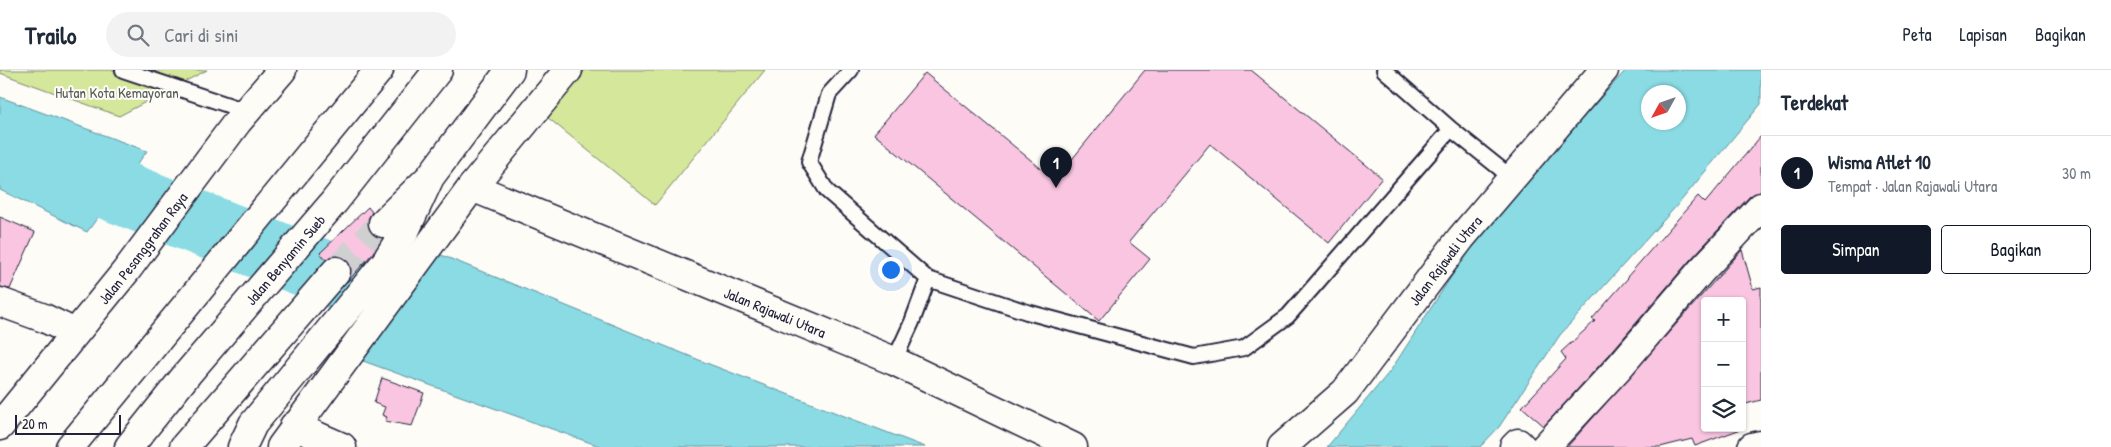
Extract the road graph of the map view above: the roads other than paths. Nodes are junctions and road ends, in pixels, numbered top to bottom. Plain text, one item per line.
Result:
1 (123, 70) edge
2 (282, 70) edge
3 (380, 70) edge
4 (438, 70) edge
5 (510, 70) edge
6 (568, 70) edge
7 (851, 70) edge
8 (1384, 70) edge
9 (1604, 70) edge
10 (246, 111) junction
11 (1451, 129) junction
12 (1512, 178) junction
13 (467, 194) junction
14 (1761, 207) edge
15 (336, 270) tunnel mouth
16 (928, 279) junction
17 (0, 302) edge
18 (74, 333) junction
19 (894, 361) junction
20 (0, 426) edge
21 (248, 436) edge
22 (288, 436) edge
23 (1761, 445) edge
24 (70, 447) edge
25 (129, 447) edge
26 (184, 447) edge
27 (224, 447) edge
28 (342, 447) edge
29 (1073, 447) edge
30 (1282, 447) edge
31 (1545, 447) edge
32 (1752, 447) edge

1 - 10 lane
2 - 10 main road, Jalan Pesanggrahan Raya
3 - 24 main road
4 - 25 main road, Jalan Benyamin Sueb
5 - 21 main road
6 - 13 main road
7 - 16 lane
8 - 11 lane
9 - 12 main road, Jalan Rajawali Utara
10 - 18 main road, Jalan Pesanggrahan Raya
11 - 12 lane
11 - 16 lane
12 - 30 main road, Jalan Rajawali Utara
13 - 19 main road, Jalan Rajawali Utara
13 - 22 main road
14 - 31 main road
15 - 26 main road
16 - 19 lane
17 - 18 main road
18 - 20 main road, Jalan Pesanggrahan Raya
19 - 29 main road, Jalan Rajawali Utara
21 - 27 main road
22 - 28 main road
23 - 32 main road

